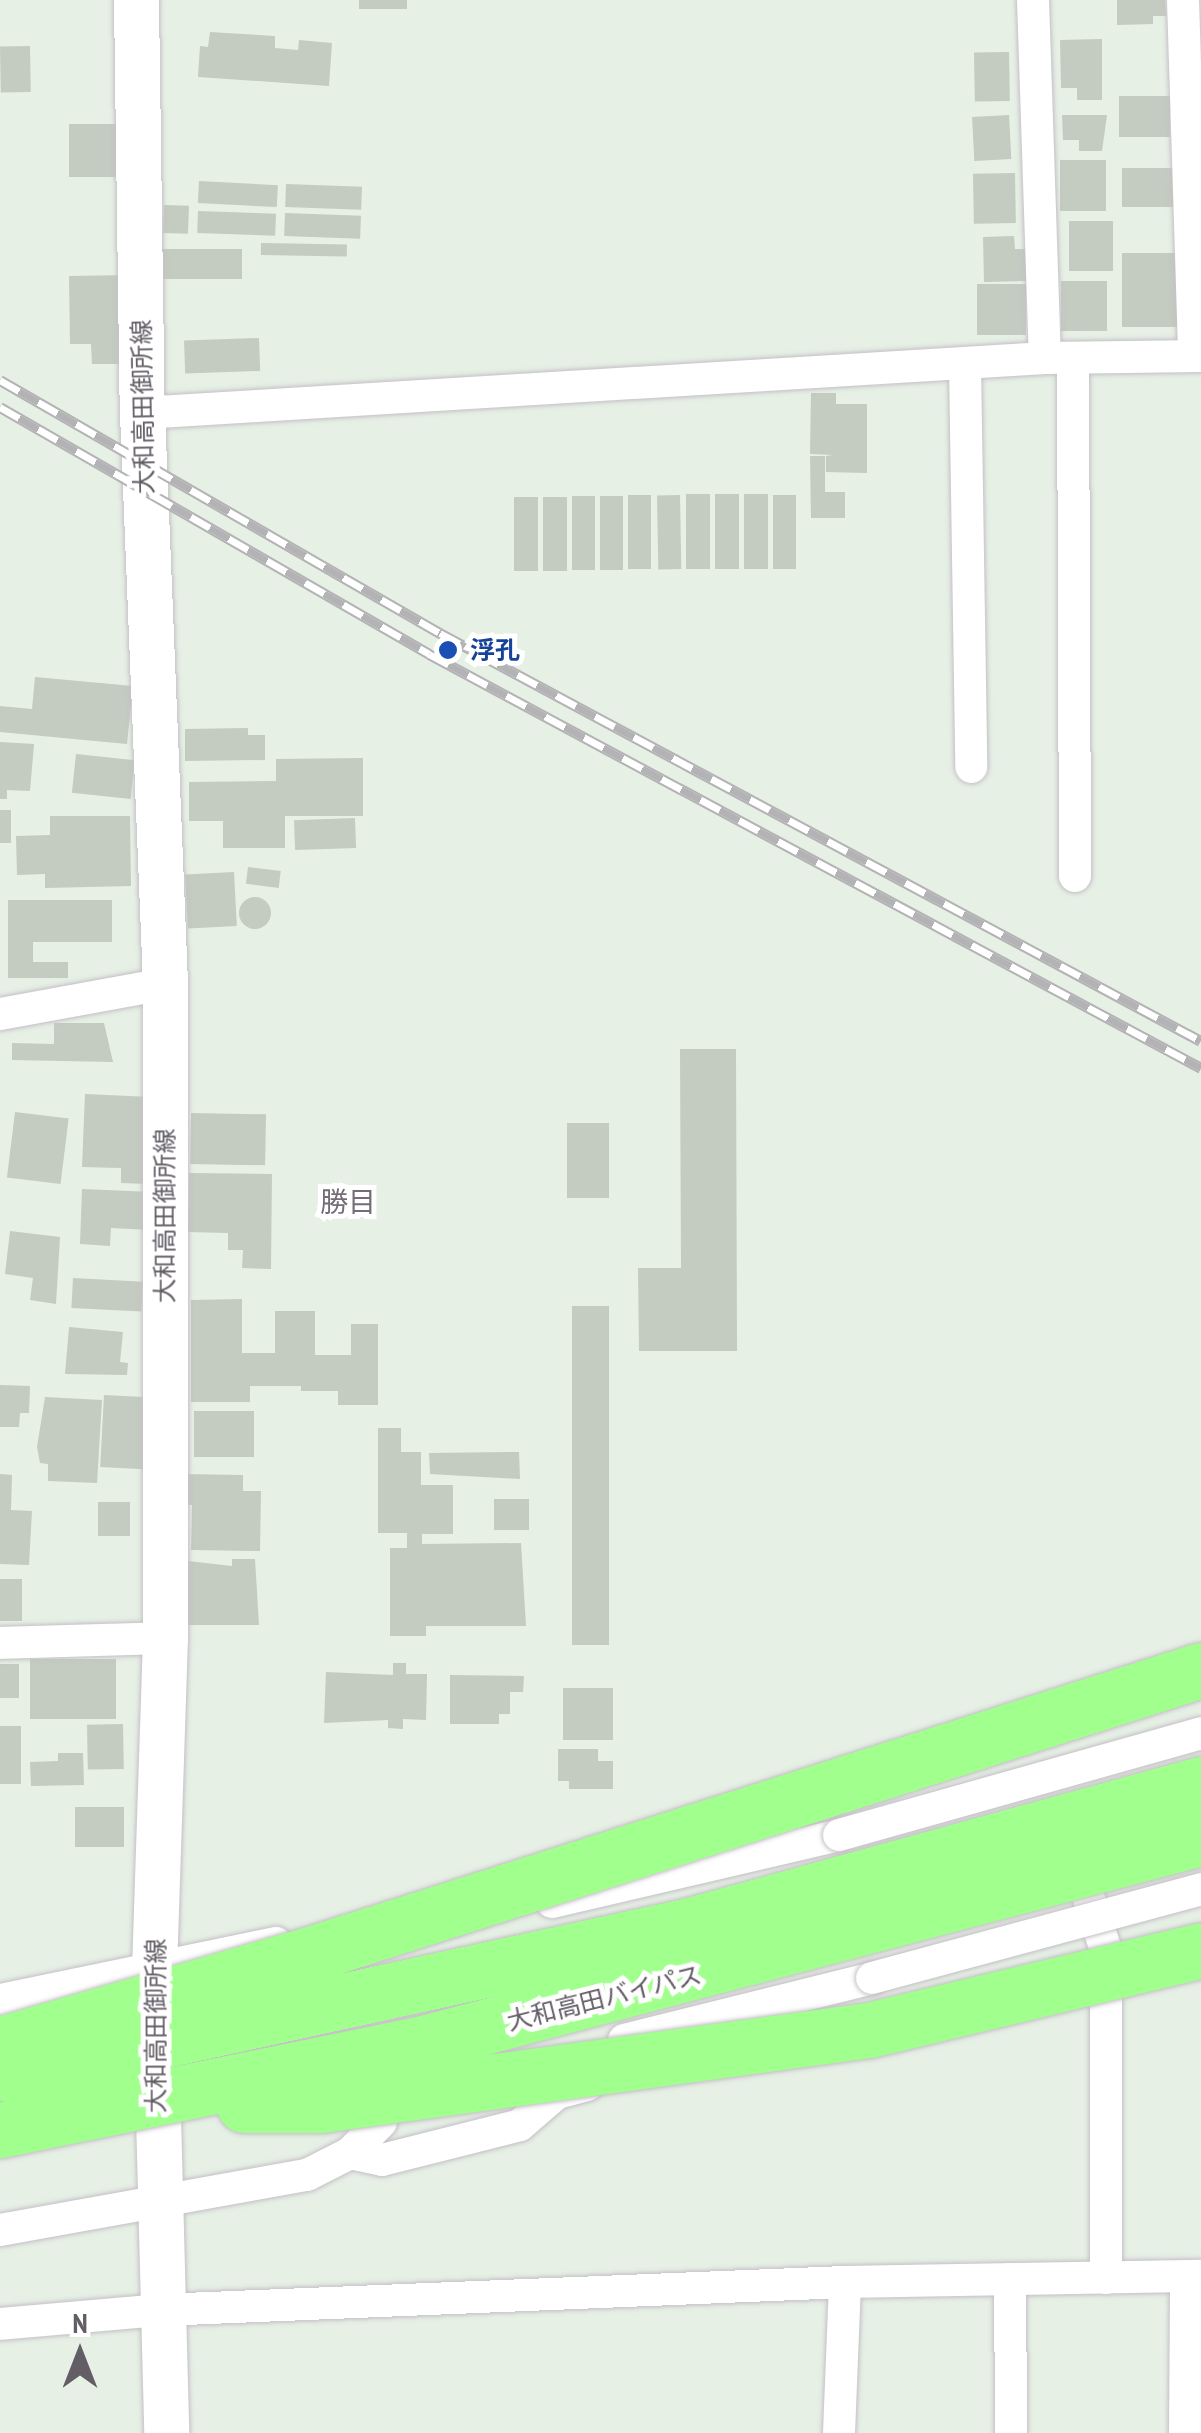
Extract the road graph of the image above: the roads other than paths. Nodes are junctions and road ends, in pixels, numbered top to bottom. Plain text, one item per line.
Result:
1 (136, 0) edge
2 (1033, 0) edge
3 (1184, 0) edge
4 (1197, 356) edge
5 (1059, 358) junction
6 (965, 364) junction
7 (142, 413) junction
8 (970, 767) dead end
9 (1075, 876) dead end
10 (165, 984) junction
11 (0, 1014) edge
12 (165, 1638) junction
13 (0, 1643) edge
14 (1201, 1670) edge
15 (1201, 1733) edge
16 (1201, 1784) edge
17 (1201, 1814) edge
18 (1201, 1838) edge
19 (1073, 1851) junction
20 (1201, 1889) edge
21 (240, 1946) junction
22 (1201, 1950) edge
23 (154, 1963) junction
24 (994, 1980) dead end
25 (0, 2000) edge
26 (0, 2044) edge
27 (0, 2075) edge
28 (128, 2106) junction
29 (0, 2130) edge
30 (359, 2144) junction
31 (157, 2200) junction
32 (0, 2230) edge
33 (1194, 2276) edge
34 (1106, 2278) junction
35 (1010, 2279) junction
36 (845, 2282) junction
37 (160, 2310) junction
38 (0, 2324) edge
39 (166, 2433) edge
40 (840, 2433) edge
41 (1011, 2433) edge
42 (1185, 2433) edge

1 - 7 main road, 大和高田御所線
2 - 5 street
3 - 4 street
4 - 5 street
5 - 6 street
5 - 9 street
6 - 7 street
6 - 8 street
7 - 10 main road, 大和高田御所線
10 - 11 street
10 - 12 main road, 大和高田御所線
12 - 13 street
12 - 23 main road, 大和高田御所線
14 - 26 highway, bridge
15 - 21 street, bridge
16 - 27 highway, 大和高田バイパス, bridge
17 - 19 street
18 - 28 highway, 大和高田バイパス, bridge
19 - 21 street
19 - 30 street
19 - 34 street
20 - 30 street, bridge
21 - 23 street
22 - 28 highway, bridge
23 - 25 street
23 - 31 main road, 大和高田御所線
24 - 30 street
28 - 29 highway, 大和高田バイパス, bridge
30 - 31 street
31 - 32 street
31 - 37 main road, 大和高田御所線
33 - 34 street
33 - 42 street
34 - 35 street
35 - 36 street
35 - 41 street
36 - 37 street
36 - 40 street
37 - 38 street
37 - 39 main road, 大和高田御所線

